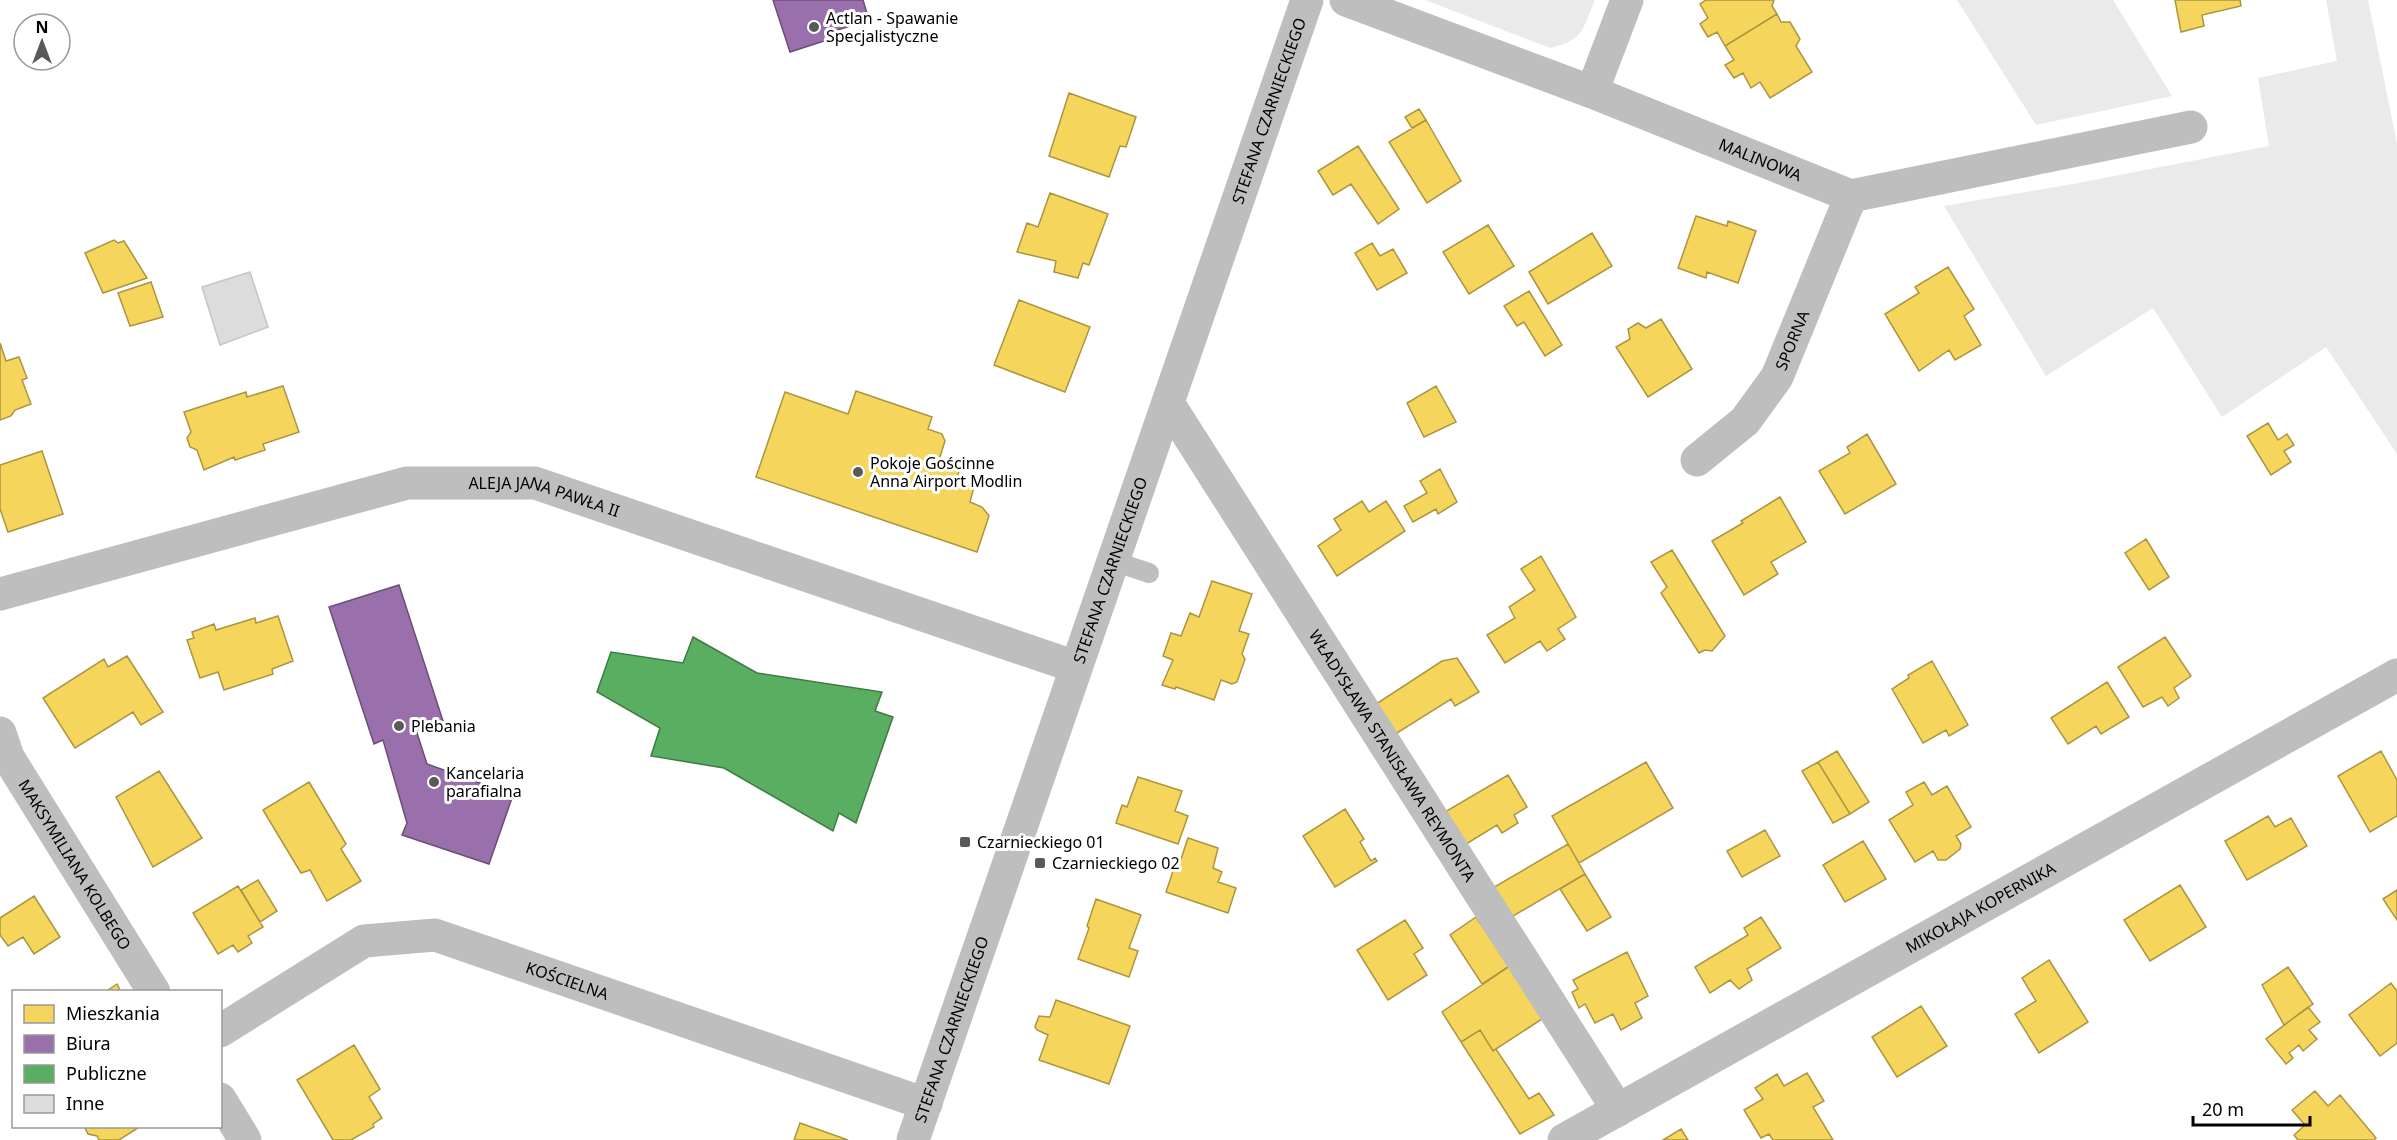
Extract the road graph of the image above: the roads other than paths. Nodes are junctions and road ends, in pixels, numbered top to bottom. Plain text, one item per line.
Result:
1 (1307, 0) edge
2 (1346, 0) edge
3 (1627, 0) edge
4 (1592, 92) junction
5 (2191, 127) dead end
6 (1851, 196) junction
7 (1168, 403) junction
8 (1697, 460) dead end
9 (1113, 561) junction
10 (1149, 573) dead end
11 (0, 594) edge
12 (1076, 667) junction
13 (2397, 675) edge
14 (0, 733) edge
15 (153, 990) edge
16 (222, 1030) edge
17 (222, 1102) edge
18 (926, 1104) junction
19 (1618, 1110) junction
20 (245, 1140) edge
21 (913, 1140) edge
22 (1564, 1140) edge

1 - 7 street, STEFANA CZARNIECKIEGO
2 - 4 street, MALINOWA
3 - 4 street
4 - 6 street, MALINOWA
5 - 6 street
6 - 8 street, SPORNA
7 - 9 street, STEFANA CZARNIECKIEGO
7 - 19 street, WŁADYSŁAWA STANISŁAWA REYMONTA
9 - 10 lane
9 - 12 street, STEFANA CZARNIECKIEGO
11 - 12 street, ALEJA JANA PAWŁA II
12 - 18 street, STEFANA CZARNIECKIEGO
13 - 19 street, MIKOŁAJA KOPERNIKA
14 - 15 street, MAKSYMILIANA KOLBEGO
16 - 18 street, KOŚCIELNA
17 - 20 street
18 - 21 street, STEFANA CZARNIECKIEGO
19 - 22 street, MIKOŁAJA KOPERNIKA

